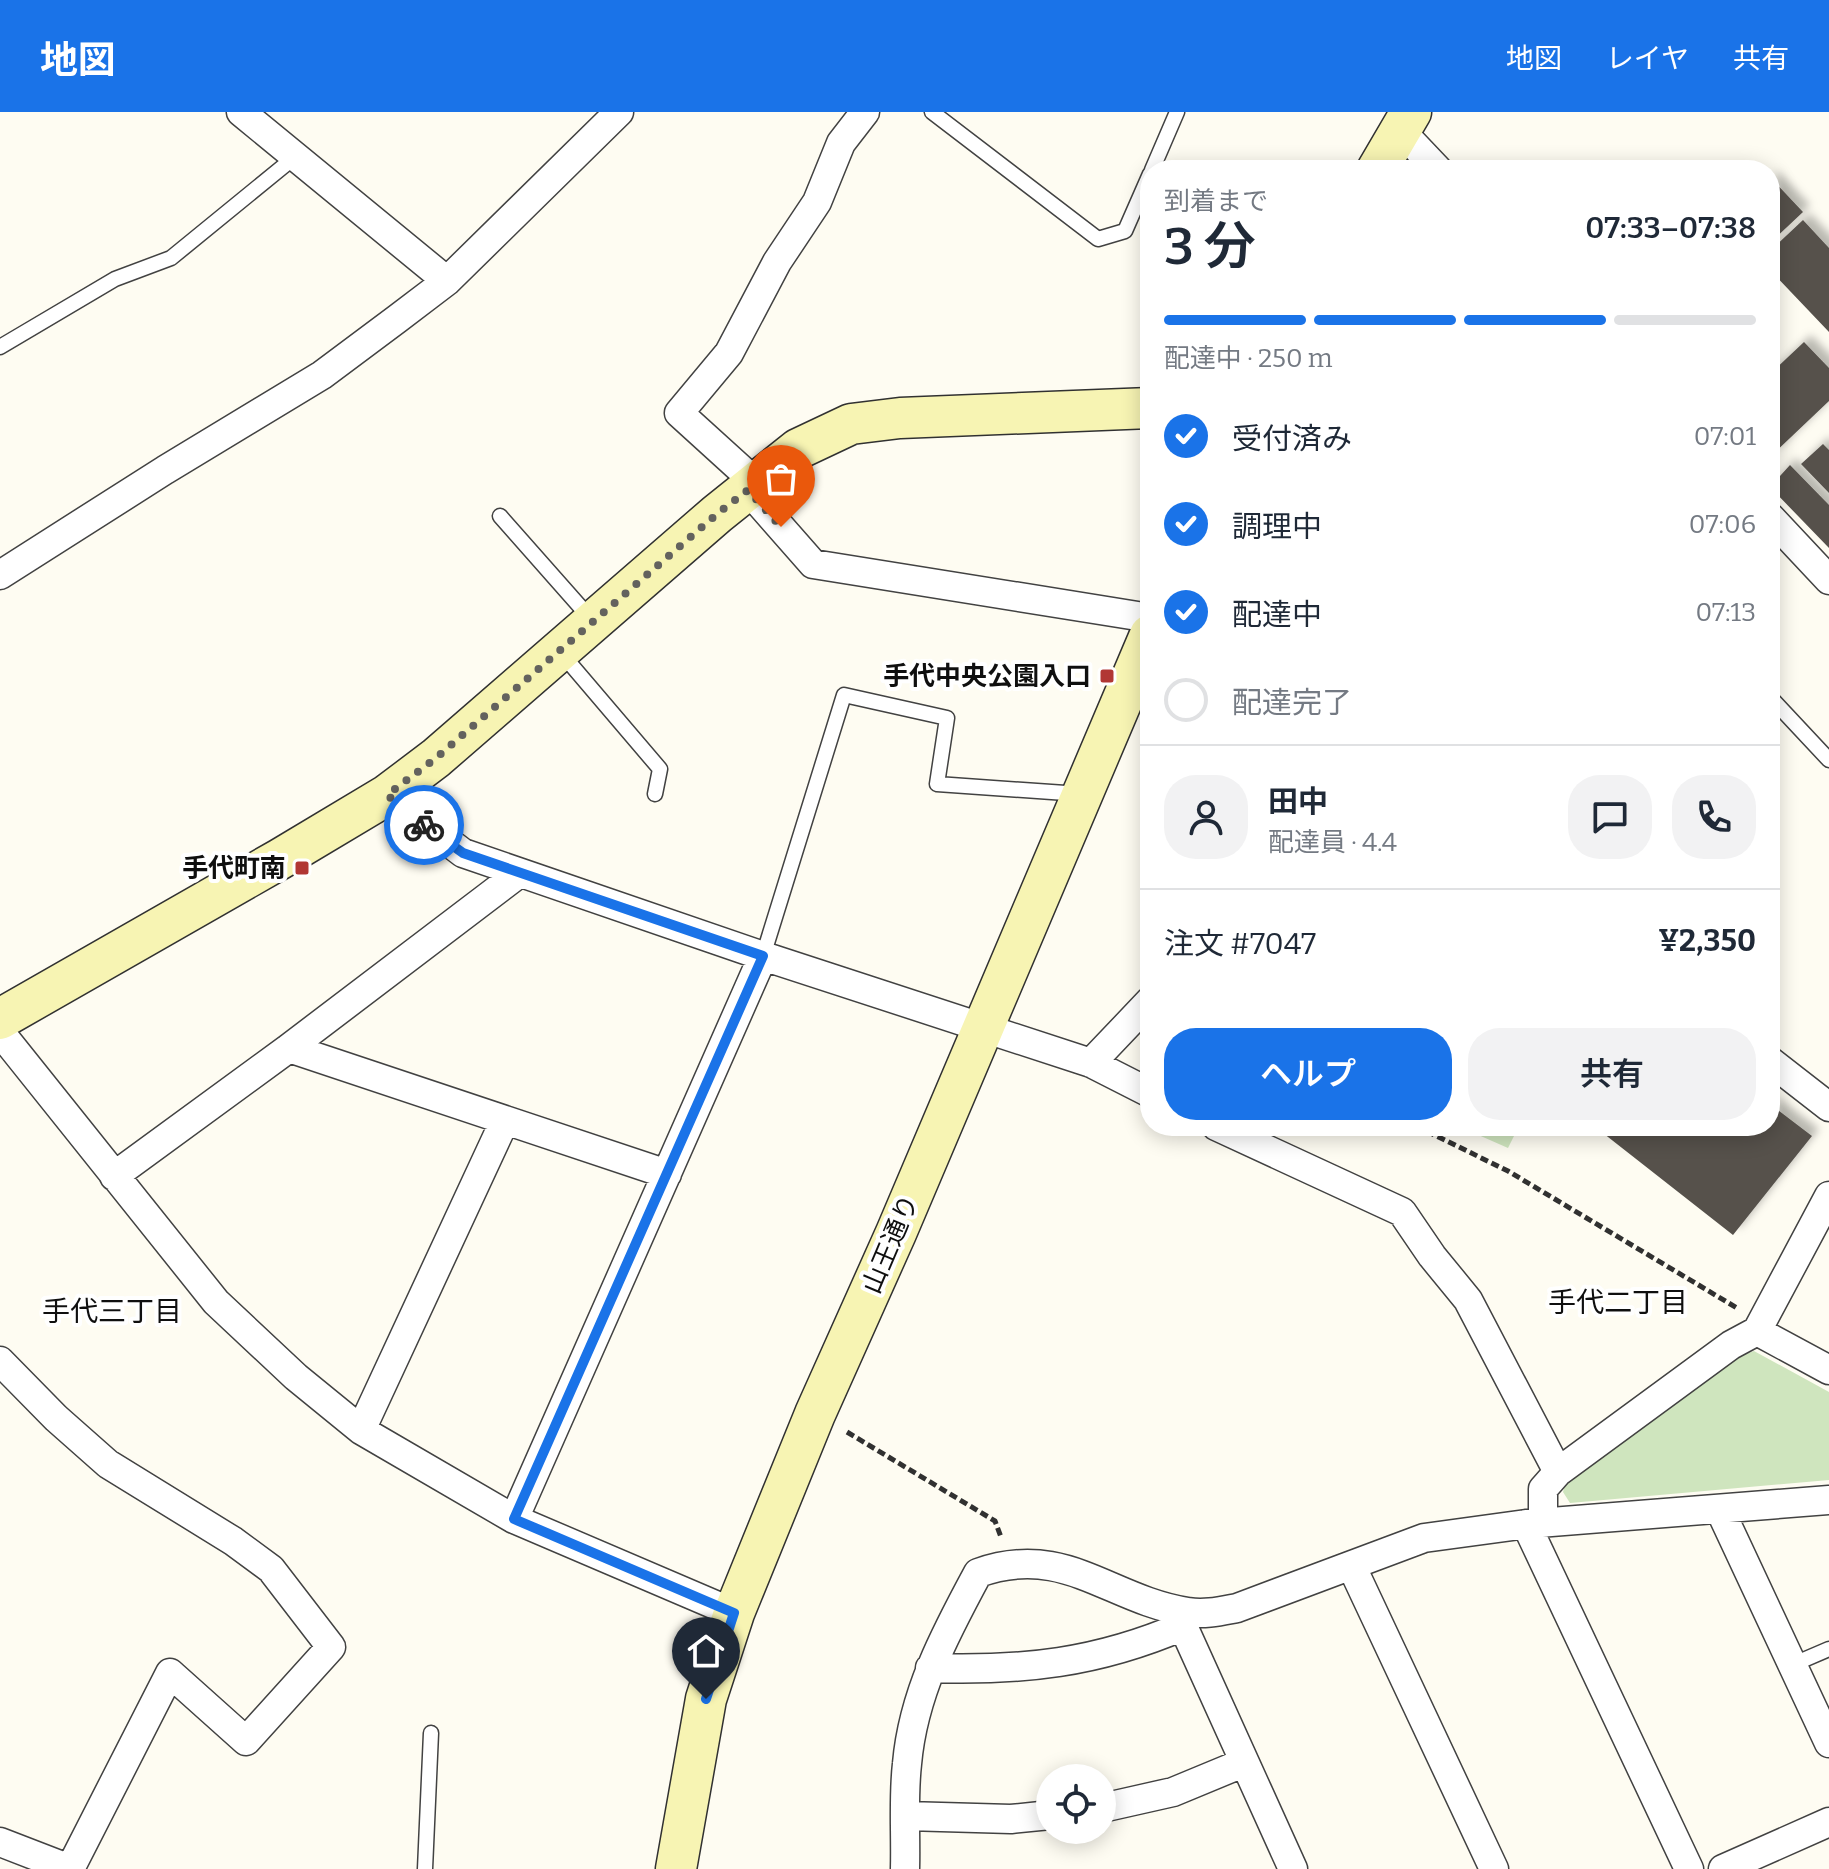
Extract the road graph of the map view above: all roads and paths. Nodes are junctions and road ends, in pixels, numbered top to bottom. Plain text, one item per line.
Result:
1 (241, 112) edge
2 (619, 112) edge
3 (865, 112) edge
4 (932, 112) edge
5 (1177, 112) edge
6 (948, 117) edge
7 (1406, 122) edge
8 (296, 156) junction
9 (1156, 160) edge
10 (1383, 160) edge
11 (1431, 160) edge
12 (1140, 197) edge
13 (447, 281) junction
14 (0, 347) edge
15 (1140, 408) edge
16 (752, 486) junction
17 (500, 516) dead end
18 (1780, 528) edge
19 (0, 575) edge
20 (1829, 580) edge
21 (1140, 616) edge
22 (594, 622) junction
23 (560, 652) junction
24 (1140, 658) edge
25 (1780, 708) edge
26 (1829, 760) edge
27 (655, 794) dead end
28 (1081, 794) junction
29 (387, 795) junction
30 (518, 874) junction
31 (763, 956) junction
32 (1140, 1012) edge
33 (0, 1019) edge
34 (981, 1028) junction
35 (0, 1032) edge
36 (289, 1048) junction
37 (1091, 1063) junction
38 (1780, 1069) edge
39 (1140, 1088) edge
40 (1829, 1107) edge
41 (505, 1120) junction
42 (1238, 1136) edge
43 (1436, 1136) edge
44 (667, 1174) junction
45 (114, 1176) junction
46 (1829, 1196) edge
47 (1760, 1327) junction
48 (0, 1361) edge
49 (1829, 1370) edge
50 (815, 1414) junction
51 (361, 1430) junction
52 (1558, 1472) junction
53 (1829, 1500) edge
54 (1720, 1510) junction
55 (514, 1519) junction
56 (1534, 1524) junction
57 (1012, 1564) junction
58 (1352, 1567) junction
59 (734, 1613) junction
60 (1186, 1619) junction
61 (1829, 1649) edge
62 (1794, 1664) junction
63 (930, 1668) junction
64 (431, 1733) dead end
65 (1829, 1743) edge
66 (1243, 1763) junction
67 (1116, 1805) edge
68 (906, 1816) junction
69 (1036, 1816) edge
70 (1829, 1822) edge
71 (0, 1842) edge
72 (70, 1869) edge
73 (425, 1869) edge
74 (676, 1869) edge
75 (905, 1869) edge
76 (1293, 1869) edge
77 (1494, 1869) edge
78 (1689, 1869) edge
79 (1723, 1869) edge

1 - 8 street
2 - 13 street
3 - 16 street
4 - 6 lane
5 - 9 lane
6 - 12 lane
7 - 10 street
7 - 11 street
8 - 13 street
8 - 14 lane
13 - 19 street
15 - 16 street
16 - 21 street
16 - 22 street
17 - 22 lane
18 - 20 street
22 - 23 street
23 - 27 lane
23 - 29 street
24 - 28 street, 山王通り
25 - 26 lane
28 - 31 lane
28 - 34 street, 山王通り
29 - 30 street
29 - 33 street
30 - 31 street
30 - 36 street
31 - 34 street
31 - 44 street
32 - 37 street
34 - 37 street
34 - 50 street, 山王通り
35 - 45 street
36 - 41 street
36 - 45 street
37 - 39 street
38 - 40 street
41 - 44 street
41 - 51 street
42 - 52 street
43 - 47 path
44 - 55 street
45 - 51 street
46 - 47 street
47 - 49 street
47 - 52 street
48 - 72 street
50 - 57 path
50 - 59 street, 山王通り
51 - 55 street
52 - 56 street
53 - 54 street
54 - 56 street
54 - 62 street
55 - 59 street
56 - 58 street
56 - 78 street
57 - 60 street
57 - 63 street
58 - 60 street
58 - 77 street
59 - 74 street, 山王通り
60 - 63 street
60 - 66 street
61 - 62 lane
62 - 65 street
63 - 68 street
64 - 73 lane
66 - 67 street
66 - 76 street
68 - 69 street
68 - 75 street
70 - 79 street
71 - 72 street

